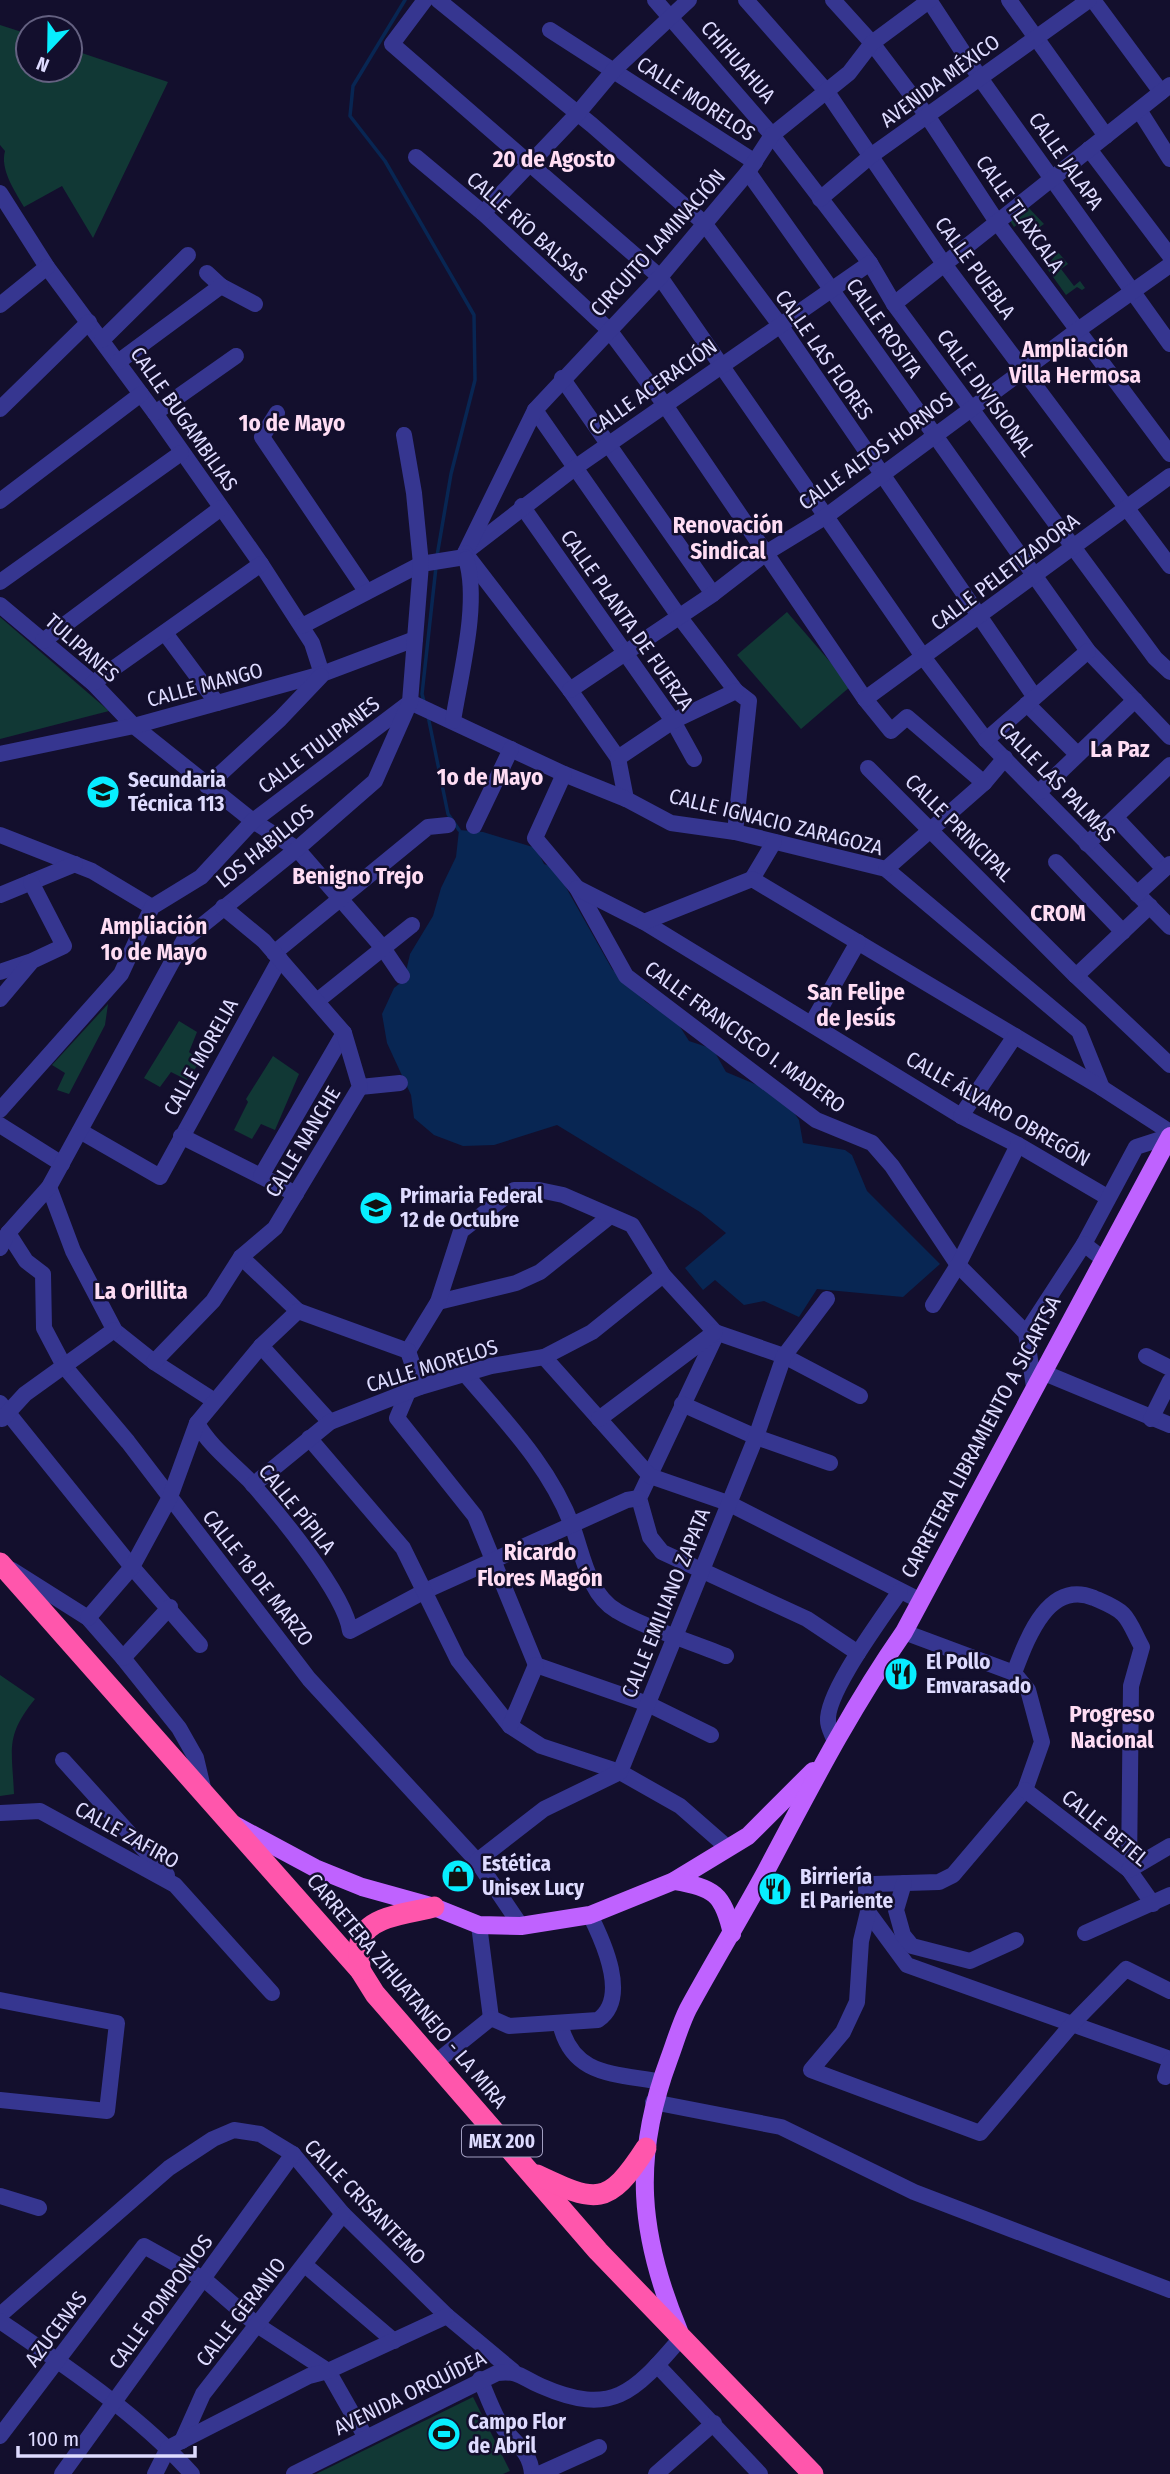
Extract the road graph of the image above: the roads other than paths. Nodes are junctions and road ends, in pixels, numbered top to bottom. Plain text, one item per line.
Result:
1 (425, 0) edge
2 (438, 0) edge
3 (655, 0) edge
4 (689, 0) edge
5 (746, 0) edge
6 (833, 0) edge
7 (930, 0) edge
8 (1009, 0) edge
9 (1091, 0) edge
10 (671, 17) junction
11 (550, 30) dead end
12 (1037, 37) junction
13 (873, 43) junction
14 (614, 70) junction
15 (980, 78) junction
16 (1165, 88) edge
17 (827, 92) junction
18 (1139, 110) junction
19 (578, 113) junction
20 (928, 117) junction
21 (772, 135) junction
22 (1106, 136) junction
23 (1089, 149) junction
24 (872, 155) junction
25 (416, 157) dead end
26 (1170, 159) edge
27 (528, 164) junction
28 (752, 167) junction
29 (1053, 177) junction
30 (1, 198) edge
31 (820, 199) junction
32 (483, 213) junction
33 (997, 222) junction
34 (704, 223) junction
35 (188, 254) dead end
36 (1170, 256) edge
37 (870, 263) junction
38 (944, 264) junction
39 (1170, 265) edge
40 (47, 267) junction
41 (207, 273) dead end
42 (660, 277) junction
43 (221, 286) junction
44 (831, 289) junction
45 (1132, 293) junction
46 (255, 304) dead end
47 (894, 304) junction
48 (0, 305) edge
49 (89, 322) junction
50 (780, 325) junction
51 (608, 330) junction
52 (1077, 330) junction
53 (102, 340) junction
54 (1170, 344) edge
55 (236, 356) dead end
56 (118, 362) junction
57 (722, 366) junction
58 (1023, 369) junction
59 (562, 378) junction
60 (141, 394) junction
61 (665, 405) junction
62 (971, 408) junction
63 (0, 409) edge
64 (535, 410) junction
65 (155, 413) junction
66 (277, 413) dead end
67 (404, 435) dead end
68 (934, 436) junction
69 (610, 443) junction
70 (181, 453) junction
71 (1170, 453) edge
72 (576, 467) junction
73 (880, 475) junction
74 (1170, 476) edge
75 (0, 501) edge
76 (522, 506) junction
77 (221, 508) junction
78 (1127, 508) junction
79 (825, 517) junction
80 (1073, 547) junction
81 (766, 553) junction
82 (465, 555) junction
83 (261, 564) junction
84 (427, 564) junction
85 (1170, 566) edge
86 (1033, 578) junction
87 (0, 582) edge
88 (366, 591) junction
89 (713, 594) junction
90 (0, 605) edge
91 (678, 615) junction
92 (981, 616) junction
93 (302, 626) junction
94 (164, 634) junction
95 (415, 639) junction
96 (43, 641) junction
97 (1088, 651) junction
98 (623, 652) junction
99 (924, 658) junction
100 (1170, 673) edge
101 (323, 674) junction
102 (93, 683) junction
103 (570, 690) junction
104 (743, 696) junction
105 (864, 699) junction
106 (1135, 699) junction
107 (1030, 700) junction
108 (217, 703) junction
109 (413, 704) junction
110 (450, 719) junction
111 (673, 721) junction
112 (134, 726) junction
113 (1170, 737) edge
114 (986, 740) junction
115 (511, 749) junction
116 (0, 754) edge
117 (1077, 754) junction
118 (618, 758) junction
119 (1005, 758) junction
120 (694, 759) dead end
121 (1170, 765) edge
122 (868, 768) dead end
123 (564, 774) junction
124 (984, 783) junction
125 (207, 786) junction
126 (1040, 792) junction
127 (626, 799) junction
128 (1116, 818) junction
129 (253, 821) junction
130 (448, 825) dead end
131 (474, 826) dead end
132 (932, 829) junction
133 (735, 832) junction
134 (0, 835) edge
135 (774, 842) junction
136 (1087, 844) junction
137 (297, 849) junction
138 (1056, 862) dead end
139 (75, 863) junction
140 (1167, 866) edge
141 (886, 869) junction
142 (752, 879) junction
143 (31, 882) junction
144 (577, 888) junction
145 (1137, 894) junction
146 (0, 895) edge
147 (340, 898) junction
148 (1150, 906) junction
149 (152, 907) junction
150 (223, 907) junction
151 (644, 922) junction
152 (412, 925) dead end
153 (1170, 928) edge
154 (1123, 932) junction
155 (858, 942) junction
156 (383, 948) junction
157 (277, 956) junction
158 (32, 961) junction
159 (0, 972) edge
160 (402, 976) dead end
161 (1076, 976) junction
162 (0, 999) edge
163 (317, 1001) junction
164 (813, 1023) junction
165 (344, 1033) junction
166 (1015, 1036) junction
167 (1170, 1065) edge
168 (400, 1083) dead end
169 (360, 1087) junction
170 (1102, 1088) junction
171 (0, 1110) edge
172 (961, 1116) junction
173 (0, 1125) edge
174 (80, 1131) junction
175 (1170, 1134) edge
176 (181, 1136) junction
177 (1018, 1145) junction
178 (62, 1164) junction
179 (261, 1176) junction
180 (49, 1188) junction
181 (296, 1194) junction
182 (1107, 1197) junction
183 (609, 1217) junction
184 (8, 1233) junction
185 (1084, 1244) junction
186 (0, 1248) edge
187 (241, 1257) junction
188 (1104, 1259) junction
189 (958, 1265) junction
190 (663, 1275) junction
191 (827, 1299) dead end
192 (438, 1302) junction
193 (933, 1305) dead end
194 (299, 1311) junction
195 (114, 1329) junction
196 (716, 1333) junction
197 (1026, 1333) junction
198 (261, 1346) junction
199 (408, 1351) junction
200 (784, 1356) junction
201 (1146, 1356) dead end
202 (544, 1357) junction
203 (154, 1362) junction
204 (64, 1366) junction
205 (1170, 1368) edge
206 (466, 1375) junction
207 (1038, 1379) junction
208 (1170, 1381) edge
209 (414, 1390) junction
210 (860, 1395) dead end
211 (213, 1400) junction
212 (682, 1404) junction
213 (2, 1413) edge
214 (599, 1419) junction
215 (1152, 1419) junction
216 (330, 1422) junction
217 (197, 1423) junction
218 (1170, 1425) edge
219 (756, 1437) junction
220 (309, 1438) junction
221 (830, 1463) dead end
222 (650, 1476) junction
223 (253, 1485) junction
224 (170, 1497) junction
225 (639, 1498) junction
226 (729, 1503) junction
227 (572, 1526) junction
228 (495, 1559) junction
229 (0, 1563) edge
230 (132, 1567) junction
231 (702, 1568) junction
232 (425, 1591) junction
233 (900, 1591) junction
234 (919, 1600) junction
235 (170, 1607) junction
236 (88, 1618) junction
237 (904, 1632) junction
238 (675, 1635) junction
239 (200, 1645) dead end
240 (858, 1653) junction
241 (726, 1656) dead end
242 (123, 1658) junction
243 (536, 1665) junction
244 (1014, 1673) junction
245 (648, 1704) junction
246 (510, 1726) junction
247 (711, 1735) dead end
248 (831, 1750) junction
249 (64, 1760) dead end
250 (620, 1772) junction
251 (1025, 1790) junction
252 (204, 1792) junction
253 (0, 1813) edge
254 (230, 1823) junction
255 (1170, 1846) edge
256 (728, 1848) junction
257 (477, 1861) junction
258 (1129, 1870) junction
259 (674, 1881) junction
260 (904, 1883) junction
261 (175, 1885) junction
262 (1170, 1895) edge
263 (1153, 1904) junction
264 (434, 1907) junction
265 (868, 1912) junction
266 (590, 1915) junction
267 (479, 1925) junction
268 (521, 1926) junction
269 (1085, 1933) dead end
270 (732, 1934) junction
271 (1016, 1940) dead end
272 (360, 1970) junction
273 (1170, 1991) edge
274 (272, 1993) dead end
275 (0, 2000) edge
276 (491, 2018) junction
277 (1074, 2022) junction
278 (560, 2023) junction
279 (1170, 2060) edge
280 (435, 2063) junction
281 (1165, 2077) dead end
282 (661, 2082) junction
283 (0, 2100) edge
284 (653, 2102) junction
285 (646, 2148) junction
286 (293, 2154) junction
287 (526, 2169) junction
288 (0, 2196) edge
289 (39, 2208) dead end
290 (343, 2214) junction
291 (304, 2265) junction
292 (205, 2280) junction
293 (1170, 2290) edge
294 (0, 2315) edge
295 (447, 2316) junction
296 (0, 2321) edge
297 (257, 2325) junction
298 (681, 2338) junction
299 (394, 2340) junction
300 (59, 2361) junction
301 (657, 2365) junction
302 (328, 2371) junction
303 (513, 2371) junction
304 (480, 2379) junction
305 (114, 2403) junction
306 (714, 2423) junction
307 (0, 2436) edge
308 (365, 2436) junction
309 (175, 2444) junction
310 (599, 2447) dead end
311 (756, 2473) edge
312 (62, 2474) edge
313 (155, 2474) edge
314 (192, 2474) edge
315 (294, 2474) edge
316 (532, 2474) edge
317 (539, 2474) edge
318 (656, 2474) edge
319 (813, 2474) edge

1 - 27 street, CALLE LAS PALMAS
2 - 19 street, CALLE LAS FLORES
3 - 10 street, CHIHUAHUA
4 - 10 street
5 - 17 street, CALLE PUEBLA
6 - 13 street, CALLE TLAXCALA
7 - 13 street, CIRCUITO LAMINACIÓN
7 - 15 street, CALLE JALAPA
8 - 12 street
9 - 12 street, AVENIDA MÉXICO
9 - 16 street
10 - 14 street
10 - 21 street, CHIHUAHUA
11 - 14 street, CALLE MORELOS
12 - 15 street, AVENIDA MÉXICO
12 - 22 street
13 - 17 street, CIRCUITO LAMINACIÓN
13 - 20 street, CALLE TLAXCALA
14 - 19 street
14 - 28 street, CALLE MORELOS
15 - 20 street, AVENIDA MÉXICO
15 - 29 street, CALLE JALAPA
16 - 18 street
17 - 21 street, CIRCUITO LAMINACIÓN
17 - 24 street, CALLE PUEBLA
18 - 22 street
18 - 26 street
19 - 27 street
19 - 34 street, CALLE LAS FLORES
20 - 24 street, AVENIDA MÉXICO
20 - 33 street, CALLE TLAXCALA
21 - 28 street, CIRCUITO LAMINACIÓN
21 - 31 street, CALLE DIVISIONAL
22 - 23 street
23 - 29 street
23 - 36 street
24 - 31 street, AVENIDA MÉXICO
24 - 38 street, CALLE PUEBLA
25 - 32 street, CALLE RÍO BALSAS
27 - 32 street
27 - 42 street, CALLE LAS PALMAS
28 - 34 street, CIRCUITO LAMINACIÓN
28 - 44 street, CALLE ROSITA
29 - 33 street
29 - 45 street, CALLE JALAPA
30 - 40 street, CALLE BUGAMBILIAS
31 - 37 street, CALLE DIVISIONAL
32 - 51 street, CALLE RÍO BALSAS
33 - 38 street
33 - 52 street, CALLE TLAXCALA
34 - 42 street, CIRCUITO LAMINACIÓN
34 - 50 street, CALLE LAS FLORES
35 - 53 street
37 - 44 street, CALLE ACERACIÓN
37 - 47 street, CALLE DIVISIONAL
38 - 47 street
38 - 58 street, CALLE PUEBLA
39 - 45 street, CALLE ALTOS HORNOS
40 - 48 street
40 - 49 street, CALLE BUGAMBILIAS
41 - 43 street
42 - 51 street, CIRCUITO LAMINACIÓN
42 - 57 street, CALLE LAS PALMAS
43 - 46 street
43 - 56 street
44 - 50 street, CALLE ACERACIÓN
44 - 68 street, CALLE ROSITA
45 - 52 street, CALLE ALTOS HORNOS
45 - 54 street, CALLE JALAPA
47 - 62 street, CALLE DIVISIONAL
49 - 53 street, CALLE BUGAMBILIAS
49 - 63 street
50 - 57 street, CALLE ACERACIÓN
50 - 73 street, CALLE LAS FLORES
51 - 59 street, CIRCUITO LAMINACIÓN
51 - 61 street, CALLE RÍO BALSAS
52 - 58 street, CALLE ALTOS HORNOS
52 - 71 street, CALLE TLAXCALA
53 - 56 street, CALLE BUGAMBILIAS
55 - 65 street
56 - 60 street, CALLE BUGAMBILIAS
57 - 61 street, CALLE ACERACIÓN
57 - 79 street, CALLE LAS PALMAS
58 - 62 street, CALLE ALTOS HORNOS
58 - 78 street, CALLE PUEBLA
59 - 64 street, CIRCUITO LAMINACIÓN
59 - 69 street
60 - 65 street, CALLE BUGAMBILIAS
60 - 75 street
61 - 69 street, CALLE ACERACIÓN
61 - 81 street, CALLE RÍO BALSAS
62 - 68 street, CALLE ALTOS HORNOS
62 - 80 street, CALLE DIVISIONAL
64 - 72 street
64 - 82 street, CIRCUITO LAMINACIÓN
65 - 70 street, CALLE BUGAMBILIAS
66 - 88 street
67 - 84 street, LOS HABILLOS
68 - 73 street, CALLE ALTOS HORNOS
68 - 86 street, CALLE ROSITA
69 - 72 street, CALLE ACERACIÓN
69 - 89 street
70 - 77 street, CALLE BUGAMBILIAS
70 - 87 street
72 - 76 street, CALLE ACERACIÓN
72 - 91 street
73 - 79 street, CALLE ALTOS HORNOS
73 - 92 street, CALLE LAS FLORES
74 - 78 street, CALLE PELETIZADORA
76 - 82 street, CALLE ACERACIÓN
76 - 98 street, CALLE PLANTA DE FUERZA
77 - 83 street, CALLE BUGAMBILIAS
77 - 96 street
78 - 80 street, CALLE PELETIZADORA
78 - 85 street, CALLE PUEBLA
79 - 81 street, CALLE ALTOS HORNOS
79 - 99 street, CALLE LAS PALMAS
80 - 86 street, CALLE PELETIZADORA
80 - 100 street, CALLE DIVISIONAL
81 - 89 street, CALLE ALTOS HORNOS
81 - 105 street, CALLE RÍO BALSAS
82 - 84 street, CALLE ACERACIÓN
82 - 103 street
82 - 110 street
83 - 93 street, CALLE BUGAMBILIAS
83 - 94 street
84 - 88 street, CALLE ACERACIÓN
84 - 95 street, LOS HABILLOS
86 - 92 street, CALLE PELETIZADORA
86 - 97 street, CALLE ROSITA
88 - 93 street, CALLE ACERACIÓN
89 - 91 street, CALLE ALTOS HORNOS
90 - 96 street, TULIPANES
91 - 98 street, CALLE ALTOS HORNOS
91 - 104 street
92 - 99 street, CALLE PELETIZADORA
92 - 107 street, CALLE LAS FLORES
93 - 101 street, CALLE BUGAMBILIAS
94 - 102 street
94 - 108 street
95 - 101 street, CALLE MANGO
95 - 109 street, LOS HABILLOS
96 - 102 street, TULIPANES
97 - 106 street, CALLE ROSITA
97 - 107 street
98 - 103 street, CALLE ALTOS HORNOS
98 - 111 street, CALLE PLANTA DE FUERZA
99 - 105 street, CALLE PELETIZADORA
99 - 114 street, CALLE LAS PALMAS
101 - 108 street, CALLE MANGO
101 - 125 street
102 - 112 street, TULIPANES
103 - 118 street
104 - 111 street
104 - 133 street
105 - 124 street, CALLE RÍO BALSAS
106 - 113 street, CALLE ROSITA
106 - 117 street
107 - 114 street
107 - 117 street, CALLE LAS FLORES
108 - 112 street, CALLE MANGO
109 - 110 street, CALLE IGNACIO ZARAGOZA
109 - 129 street, CALLE TULIPANES
109 - 137 street, LOS HABILLOS
110 - 115 street, CALLE IGNACIO ZARAGOZA
111 - 118 street
111 - 120 street, CALLE PLANTA DE FUERZA
112 - 116 street, CALLE MANGO
112 - 125 street, CALLE TULIPANES
114 - 119 street, CALLE LAS PALMAS
115 - 123 street, CALLE IGNACIO ZARAGOZA
115 - 131 street
117 - 126 street
118 - 127 street
119 - 124 street
119 - 126 street, CALLE LAS PALMAS
121 - 128 street
122 - 132 street, CALLE PRINCIPAL
123 - 127 street, CALLE IGNACIO ZARAGOZA
123 - 144 street, CALLE FRANCISCO I. MADERO
124 - 132 street
125 - 129 street, CALLE TULIPANES
126 - 136 street, CALLE LAS PALMAS
127 - 133 street, CALLE IGNACIO ZARAGOZA
128 - 136 street
128 - 140 street
129 - 137 street, CALLE TULIPANES
129 - 149 street
130 - 147 street
132 - 141 street
132 - 161 street, CALLE PRINCIPAL
133 - 135 street, CALLE IGNACIO ZARAGOZA
134 - 139 street
135 - 141 street, CALLE IGNACIO ZARAGOZA
135 - 142 street
136 - 145 street, CALLE LAS PALMAS
137 - 147 street, CALLE TULIPANES
137 - 150 street, LOS HABILLOS
138 - 154 street
139 - 143 street
139 - 149 street
140 - 145 street
141 - 170 street, CALLE IGNACIO ZARAGOZA
142 - 151 street
142 - 155 street
143 - 146 street
143 - 158 street
144 - 151 street, CALLE ÁLVARO OBREGÓN
144 - 189 street, CALLE FRANCISCO I. MADERO
145 - 148 street, CALLE LAS PALMAS
147 - 156 street, CALLE TULIPANES
147 - 157 street
148 - 153 street, CALLE LAS PALMAS
148 - 154 street
149 - 171 street
150 - 157 street, CALLE NANCHE
150 - 174 street, LOS HABILLOS
151 - 164 street, CALLE ÁLVARO OBREGÓN
152 - 156 street
154 - 161 street
155 - 164 street
155 - 166 street
156 - 160 street, CALLE TULIPANES
156 - 163 street
157 - 163 street, CALLE NANCHE
157 - 176 street, CALLE MORELIA
158 - 159 street
158 - 162 street
161 - 167 street, CALLE PRINCIPAL
163 - 165 street, CALLE NANCHE
164 - 172 street, CALLE ÁLVARO OBREGÓN
165 - 169 street, CALLE NANCHE
165 - 179 street
166 - 170 street
166 - 172 street
168 - 169 street
169 - 181 street, CALLE NANCHE
170 - 175 street
172 - 177 street, CALLE ÁLVARO OBREGÓN
173 - 178 street
174 - 176 street, CALLE MORELIA
174 - 178 street, LOS HABILLOS
175 - 182 street
175 - 188 main road, CARRETERA LIBRAMIENTO A SICARTSA
176 - 179 street
177 - 182 street, CALLE ÁLVARO OBREGÓN
177 - 189 street
178 - 180 street, LOS HABILLOS
179 - 181 street
180 - 184 street, LOS HABILLOS
180 - 195 street
181 - 187 street, CALLE NANCHE
182 - 185 street
183 - 190 street
183 - 192 street
183 - 192 street
184 - 186 street, LOS HABILLOS
184 - 204 street, CALLE 18 DE MARZO
185 - 188 street
185 - 197 street
187 - 194 street
187 - 203 street, CALLE NANCHE
188 - 207 main road, CARRETERA LIBRAMIENTO A SICARTSA
189 - 193 street
189 - 197 street, CALLE FRANCISCO I. MADERO
190 - 196 street
190 - 202 street, CALLE MORELOS
191 - 200 street, CALLE EMILIANO ZAPATA
192 - 199 street
194 - 198 street
194 - 199 street
195 - 203 street
195 - 204 street
196 - 200 street
196 - 212 street
196 - 214 street
197 - 207 street
198 - 211 street
198 - 216 street
199 - 209 street
200 - 210 street
200 - 219 street, CALLE EMILIANO ZAPATA
201 - 205 street
202 - 206 street, CALLE MORELOS
202 - 214 street
203 - 211 street
204 - 213 street
204 - 224 street, CALLE 18 DE MARZO
206 - 209 street, CALLE MORELOS
206 - 227 street
207 - 215 street
207 - 234 main road, CARRETERA LIBRAMIENTO A SICARTSA
208 - 215 street
209 - 216 street, CALLE MORELOS
209 - 228 street
211 - 217 street
212 - 219 street
212 - 222 street
213 - 230 street
214 - 222 street
215 - 218 street
216 - 220 street, CALLE MORELOS
217 - 223 street, CALLE PÍPILA
217 - 224 street
219 - 221 street
219 - 226 street, CALLE EMILIANO ZAPATA
220 - 223 street, CALLE MORELOS
220 - 232 street
222 - 225 street
222 - 226 street
223 - 232 street, CALLE PÍPILA
224 - 230 street
224 - 257 street, CALLE 18 DE MARZO
225 - 227 street
225 - 231 street
226 - 231 street, CALLE EMILIANO ZAPATA
226 - 233 street
227 - 228 street
227 - 238 street
228 - 232 street
228 - 243 street
229 - 236 street
229 - 252 highway, CARRETERA ZIHUATANEJO - LA MIRA / MEX 200
230 - 235 street
230 - 236 street
231 - 238 street, CALLE EMILIANO ZAPATA
231 - 240 street
232 - 246 street
233 - 234 street
233 - 240 street
234 - 237 main road, CARRETERA LIBRAMIENTO A SICARTSA
235 - 239 street
235 - 242 street
236 - 242 street
237 - 244 street
237 - 248 main road, CARRETERA LIBRAMIENTO A SICARTSA
238 - 241 street
238 - 245 street, CALLE EMILIANO ZAPATA
240 - 248 street
242 - 252 street
243 - 245 street
243 - 246 street
244 - 251 street
244 - 258 street
245 - 247 street
245 - 250 street, CALLE EMILIANO ZAPATA
246 - 250 street
248 - 256 main road
248 - 270 main road
249 - 261 street
250 - 256 street
250 - 257 street
251 - 258 street, CALLE BETEL
251 - 260 street
252 - 254 highway, CARRETERA ZIHUATANEJO - LA MIRA / MEX 200
253 - 261 street, CALLE ZAFIRO
254 - 264 main road
254 - 272 highway, CARRETERA ZIHUATANEJO - LA MIRA / MEX 200
255 - 258 street
256 - 259 main road
257 - 268 street, CALLE 18 DE MARZO
258 - 263 street, CALLE BETEL
259 - 266 main road
259 - 270 main road
260 - 265 street
260 - 271 street
261 - 274 street, CALLE ZAFIRO
262 - 263 street
263 - 269 street
264 - 267 main road
264 - 272 highway
265 - 277 street
265 - 277 street
266 - 268 main road
266 - 278 street
267 - 268 main road
267 - 276 street
270 - 282 main road
272 - 280 highway, CARRETERA ZIHUATANEJO - LA MIRA / MEX 200
273 - 277 street
275 - 283 street
276 - 278 street
276 - 280 street
277 - 279 street
278 - 282 street
279 - 281 street
280 - 287 highway, CARRETERA ZIHUATANEJO - LA MIRA / MEX 200
282 - 284 main road
284 - 285 main road
284 - 293 street
285 - 287 highway
285 - 298 main road
286 - 290 street, CALLE CRISANTEMO
286 - 292 street, CALLE POMPONIOS
286 - 294 street, CALLE CRISANTEMO
287 - 298 highway, CARRETERA ZIHUATANEJO - LA MIRA / MEX 200
288 - 289 street
290 - 291 street, CALLE GERANIO
290 - 295 street, CALLE CRISANTEMO
291 - 297 street, CALLE GERANIO
291 - 299 street
292 - 297 street
292 - 300 street, AZUCENAS
292 - 305 street, CALLE POMPONIOS
295 - 299 street
295 - 303 street, CALLE CRISANTEMO
296 - 300 street
297 - 302 street
297 - 309 street, CALLE GERANIO
298 - 301 street, AVENIDA ORQUÍDEA
298 - 319 highway, CARRETERA ZIHUATANEJO - LA MIRA / MEX 200
299 - 302 street
300 - 305 street
300 - 307 street, AZUCENAS
301 - 303 street, AVENIDA ORQUÍDEA
301 - 306 street
302 - 308 street
302 - 309 street
303 - 304 street, AVENIDA ORQUÍDEA
304 - 308 street, AVENIDA ORQUÍDEA
304 - 316 street
305 - 309 street
305 - 312 street, CALLE POMPONIOS
306 - 311 street
306 - 318 street
308 - 315 street, AVENIDA ORQUÍDEA
309 - 313 street, CALLE GERANIO
309 - 314 street
310 - 317 street

